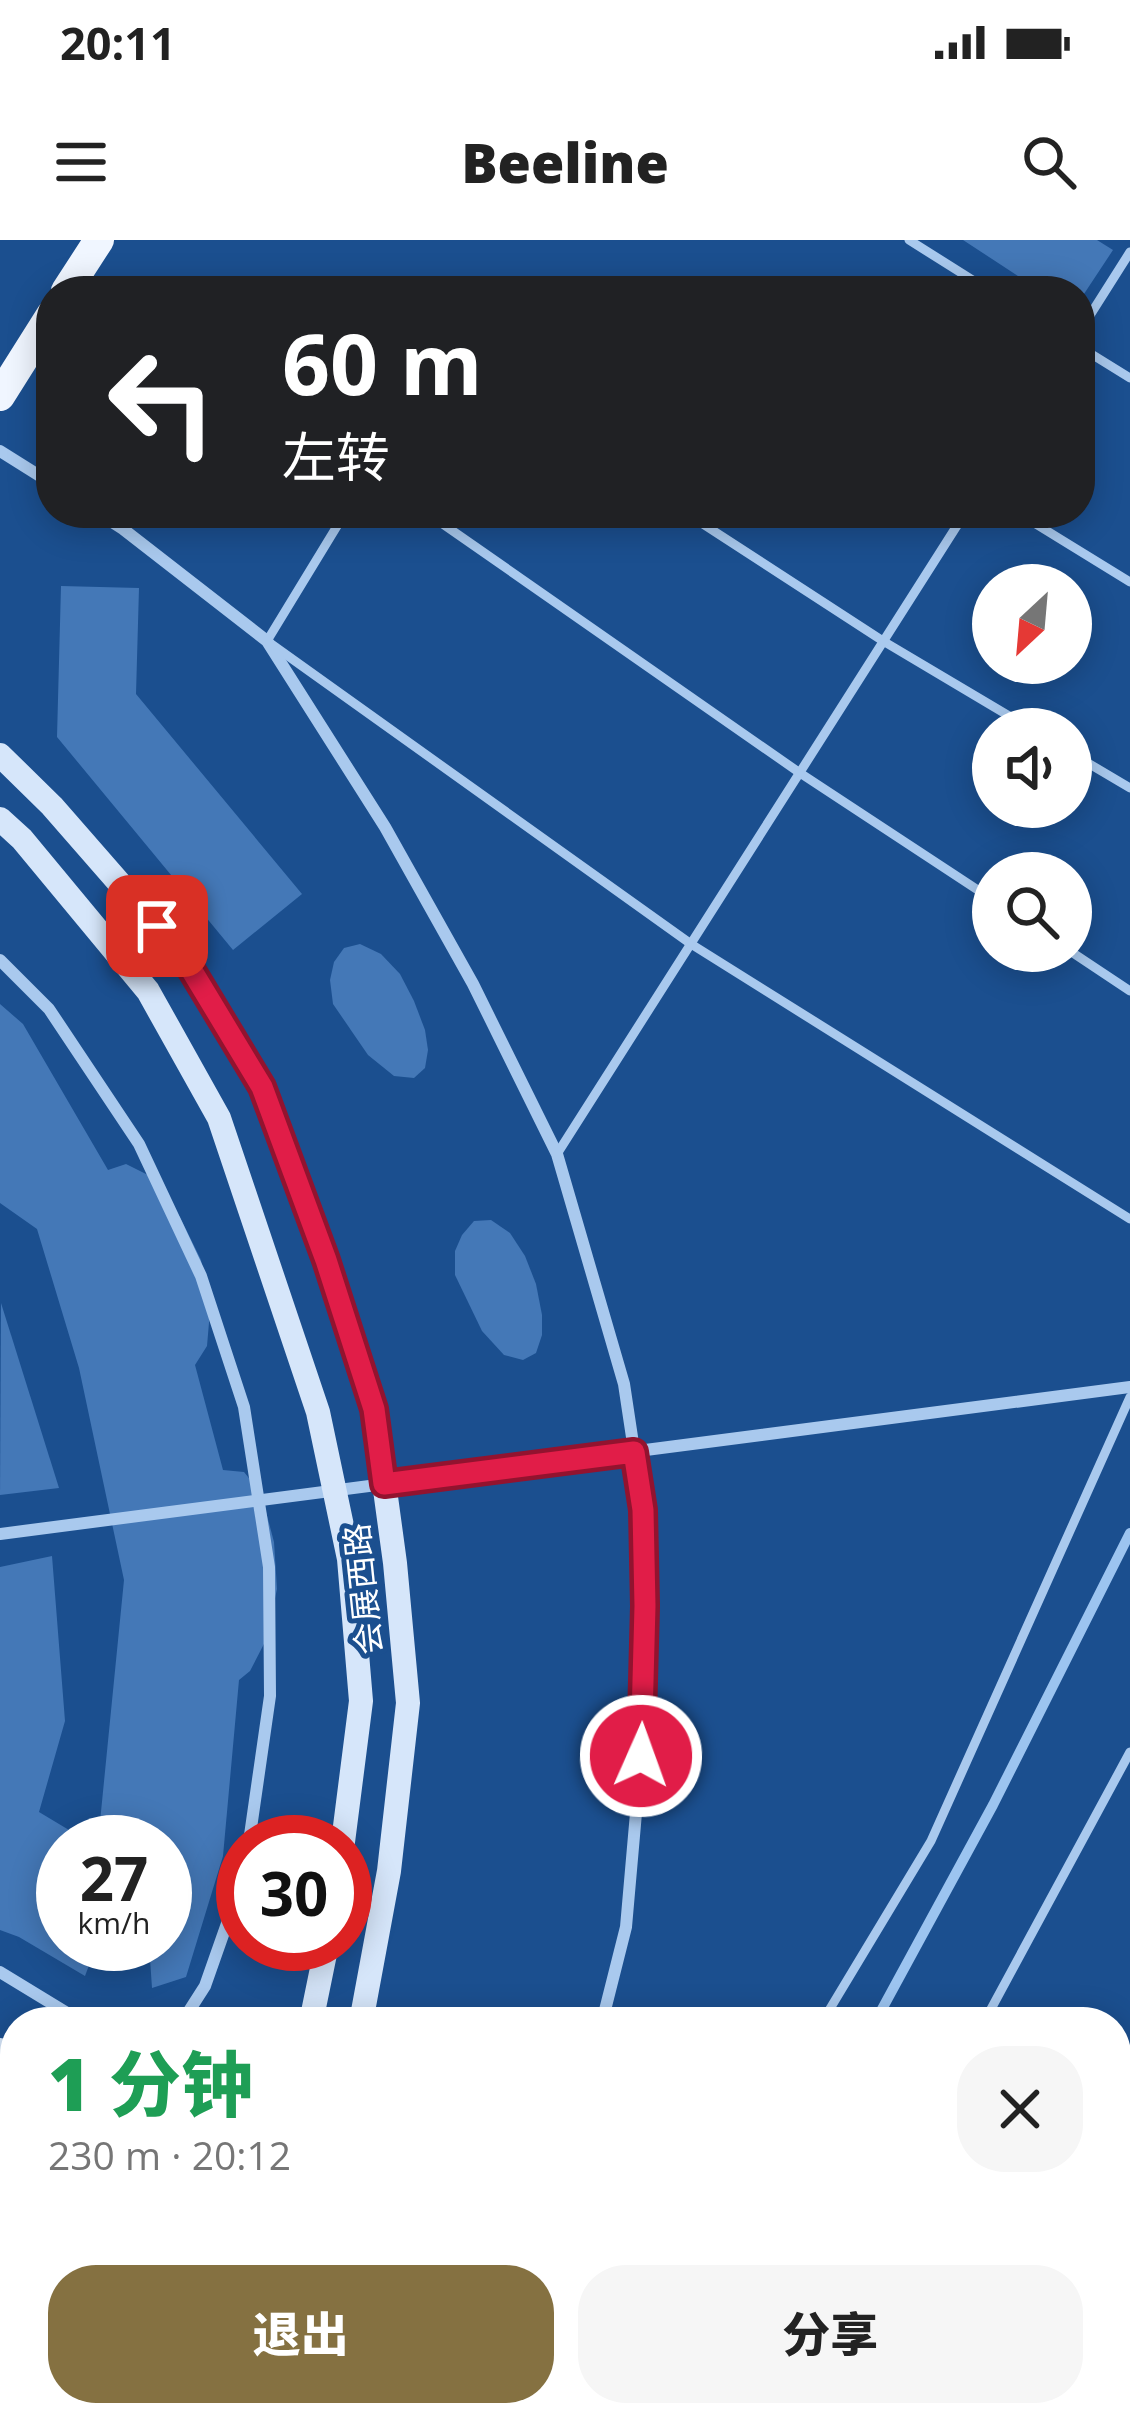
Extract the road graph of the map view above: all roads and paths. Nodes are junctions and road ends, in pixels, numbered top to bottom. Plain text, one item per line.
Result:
1 (99, 240) edge
2 (909, 240) edge
3 (1130, 252) edge
4 (76, 276) edge
5 (966, 276) edge
6 (1095, 308) edge
7 (36, 339) edge
8 (1095, 356) edge
9 (1130, 378) edge
10 (0, 396) edge
11 (0, 451) edge
12 (36, 474) edge
13 (120, 528) edge
14 (336, 528) edge
15 (449, 528) edge
16 (709, 528) edge
17 (955, 528) edge
18 (1042, 528) edge
19 (1130, 582) edge
20 (267, 641) junction
21 (883, 641) junction
22 (996, 708) edge
23 (0, 755) edge
24 (1092, 765) edge
25 (800, 773) junction
26 (1130, 788) edge
27 (0, 819) edge
28 (972, 887) edge
29 (691, 944) junction
30 (0, 959) edge
31 (1092, 966) edge
32 (1130, 991) edge
33 (557, 1154) junction
34 (1130, 1219) edge
35 (1130, 1387) edge
36 (1130, 1396) edge
37 (634, 1452) junction
38 (384, 1484) junction
39 (335, 1490) junction
40 (259, 1500) junction
41 (0, 1534) edge
42 (1130, 1752) edge
43 (253, 1815) edge
44 (346, 1815) edge
45 (216, 1955) edge
46 (321, 1971) edge
47 (0, 1972) edge
48 (57, 2007) edge
49 (192, 2007) edge
50 (314, 2007) edge
51 (364, 2007) edge
52 (606, 2007) edge
53 (831, 2007) edge
54 (992, 2007) edge

1 - 4 main road
2 - 5 lane
3 - 6 lane
7 - 10 main road
8 - 9 lane
11 - 12 street
13 - 20 street
14 - 20 lane
15 - 25 lane
16 - 21 lane
17 - 21 lane
18 - 19 lane
20 - 29 lane
20 - 33 street
21 - 22 lane
21 - 25 lane
23 - 38 main road, 会展西路
24 - 26 lane
25 - 28 lane
25 - 29 lane
27 - 39 main road, 会展西路
29 - 33 lane
29 - 34 lane
30 - 40 street
31 - 32 lane
33 - 37 street
35 - 37 street
36 - 53 lane
37 - 38 street
37 - 52 street
38 - 39 street
38 - 51 main road, 会展西路
39 - 40 street
39 - 44 main road, 会展西路
40 - 41 street
40 - 43 street
42 - 54 lane
45 - 49 street
46 - 50 main road
47 - 48 street

